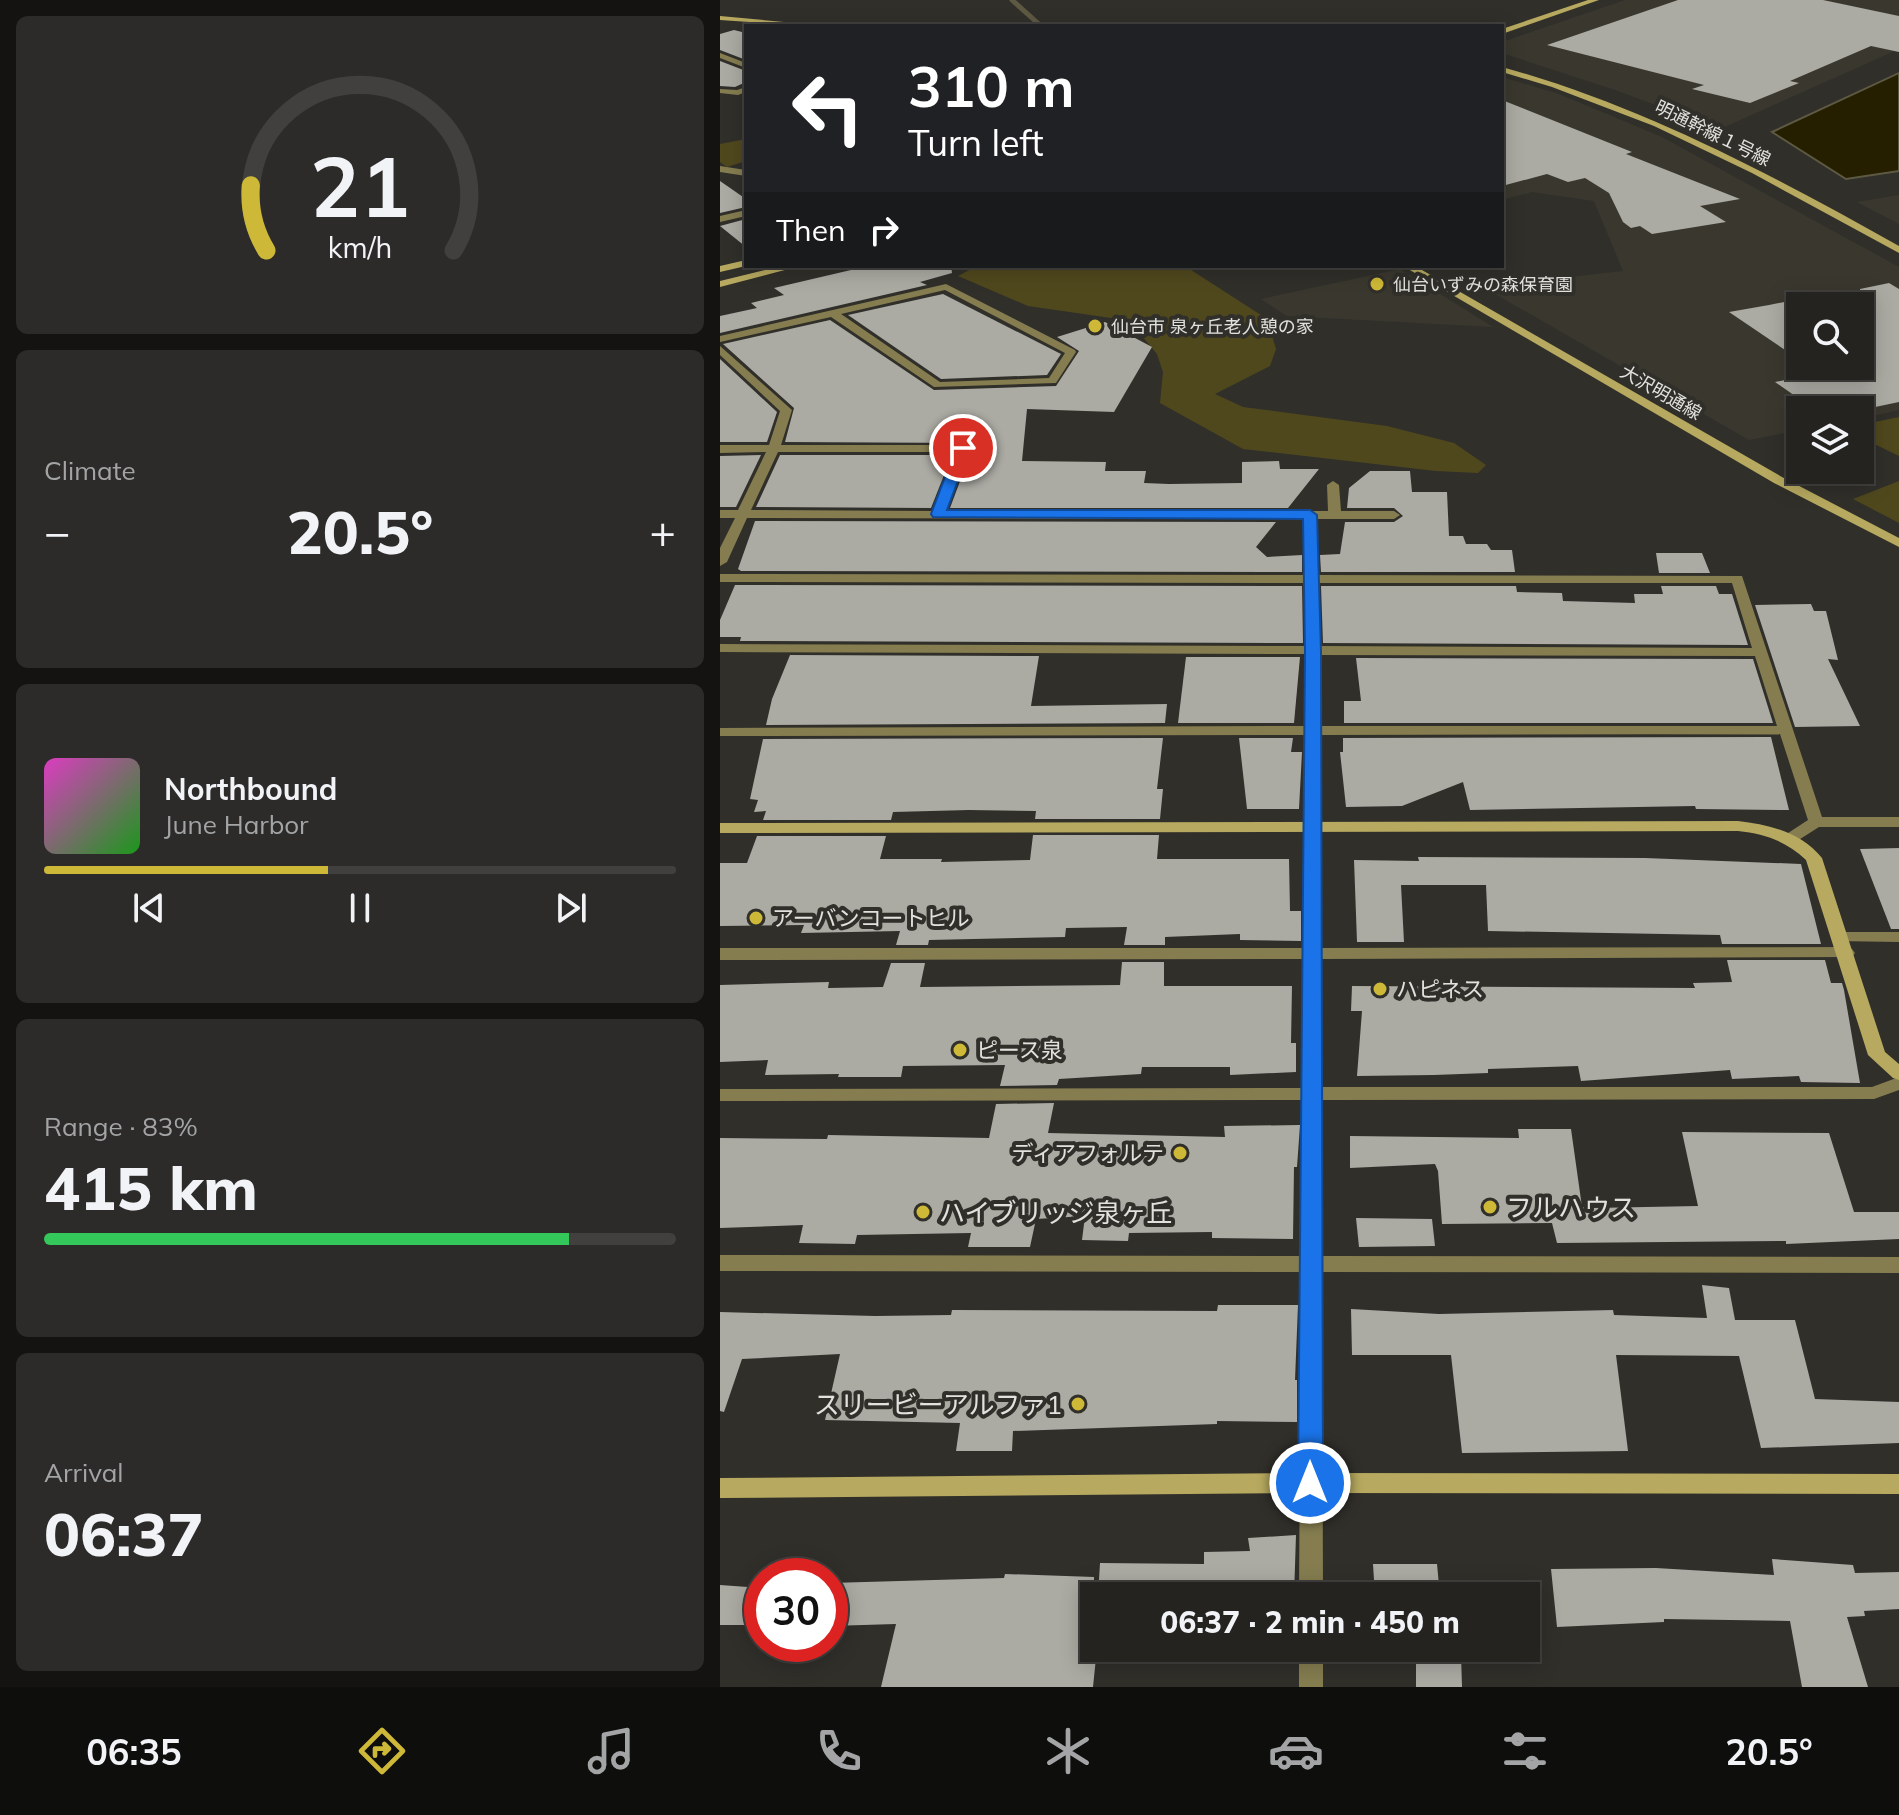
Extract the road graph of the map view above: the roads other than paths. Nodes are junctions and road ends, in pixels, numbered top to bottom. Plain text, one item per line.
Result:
1 (1570, 0) edge
2 (1595, 0) edge
3 (720, 18) edge
4 (784, 24) edge
5 (1499, 24) edge
6 (1504, 31) edge
7 (720, 55) edge
8 (1504, 63) edge
9 (744, 65) edge
10 (1504, 70) edge
11 (744, 90) edge
12 (720, 91) edge
13 (1681, 123) dead end
14 (1707, 135) dead end
15 (720, 169) edge
16 (744, 173) edge
17 (744, 213) edge
18 (720, 219) edge
19 (1899, 238) edge
20 (1899, 250) edge
21 (744, 263) edge
22 (787, 268) edge
23 (1411, 268) edge
24 (720, 269) edge
25 (720, 284) edge
26 (834, 314) junction
27 (720, 339) edge
28 (720, 349) edge
29 (774, 448) junction
30 (720, 449) edge
31 (1333, 485) dead end
32 (720, 514) edge
33 (742, 514) junction
34 (938, 514) junction
35 (1310, 515) junction
36 (1335, 515) junction
37 (1394, 515) dead end
38 (1899, 543) edge
39 (720, 562) edge
40 (720, 578) edge
41 (1312, 579) junction
42 (720, 648) edge
43 (1313, 652) junction
44 (1759, 652) junction
45 (1784, 730) junction
46 (720, 732) edge
47 (1312, 732) junction
48 (1816, 822) junction
49 (1899, 822) edge
50 (1313, 827) junction
51 (720, 828) edge
52 (1791, 838) junction
53 (1899, 937) edge
54 (1843, 945) junction
55 (1312, 953) junction
56 (720, 954) edge
57 (1899, 1074) edge
58 (1899, 1083) edge
59 (720, 1095) edge
60 (1310, 1095) junction
61 (720, 1263) edge
62 (1899, 1265) edge
63 (1310, 1266) junction
64 (1310, 1483) junction
65 (1899, 1484) edge
66 (720, 1488) edge
67 (1311, 1582) edge
68 (1311, 1662) edge
69 (1311, 1687) edge

1 - 5 street
2 - 6 street
3 - 4 street
7 - 9 street
8 - 13 street
10 - 20 street, 明通幹線１号線
11 - 12 street
14 - 19 street
15 - 16 street
17 - 18 street
21 - 24 street
22 - 25 street
23 - 38 street, 大沢明通線
26 - 26 street
26 - 27 street
28 - 29 street
29 - 30 street
29 - 33 street
29 - 34 street
31 - 36 street
32 - 33 street
33 - 34 street
33 - 39 street
34 - 35 street
35 - 36 street
35 - 41 street
36 - 37 street
40 - 41 street
41 - 43 street
41 - 44 street
42 - 43 street
43 - 44 street
43 - 47 street
44 - 45 street
45 - 47 street
45 - 48 street
46 - 47 street
47 - 50 street
48 - 49 street
48 - 52 street
50 - 51 street
50 - 52 street
50 - 55 street
52 - 54 street
53 - 54 street
54 - 55 street
54 - 57 street
55 - 56 street
55 - 60 street
58 - 60 street
59 - 60 street
60 - 63 street
61 - 63 street
62 - 63 street
63 - 64 street
64 - 65 street
64 - 66 street
64 - 67 street
68 - 69 street

